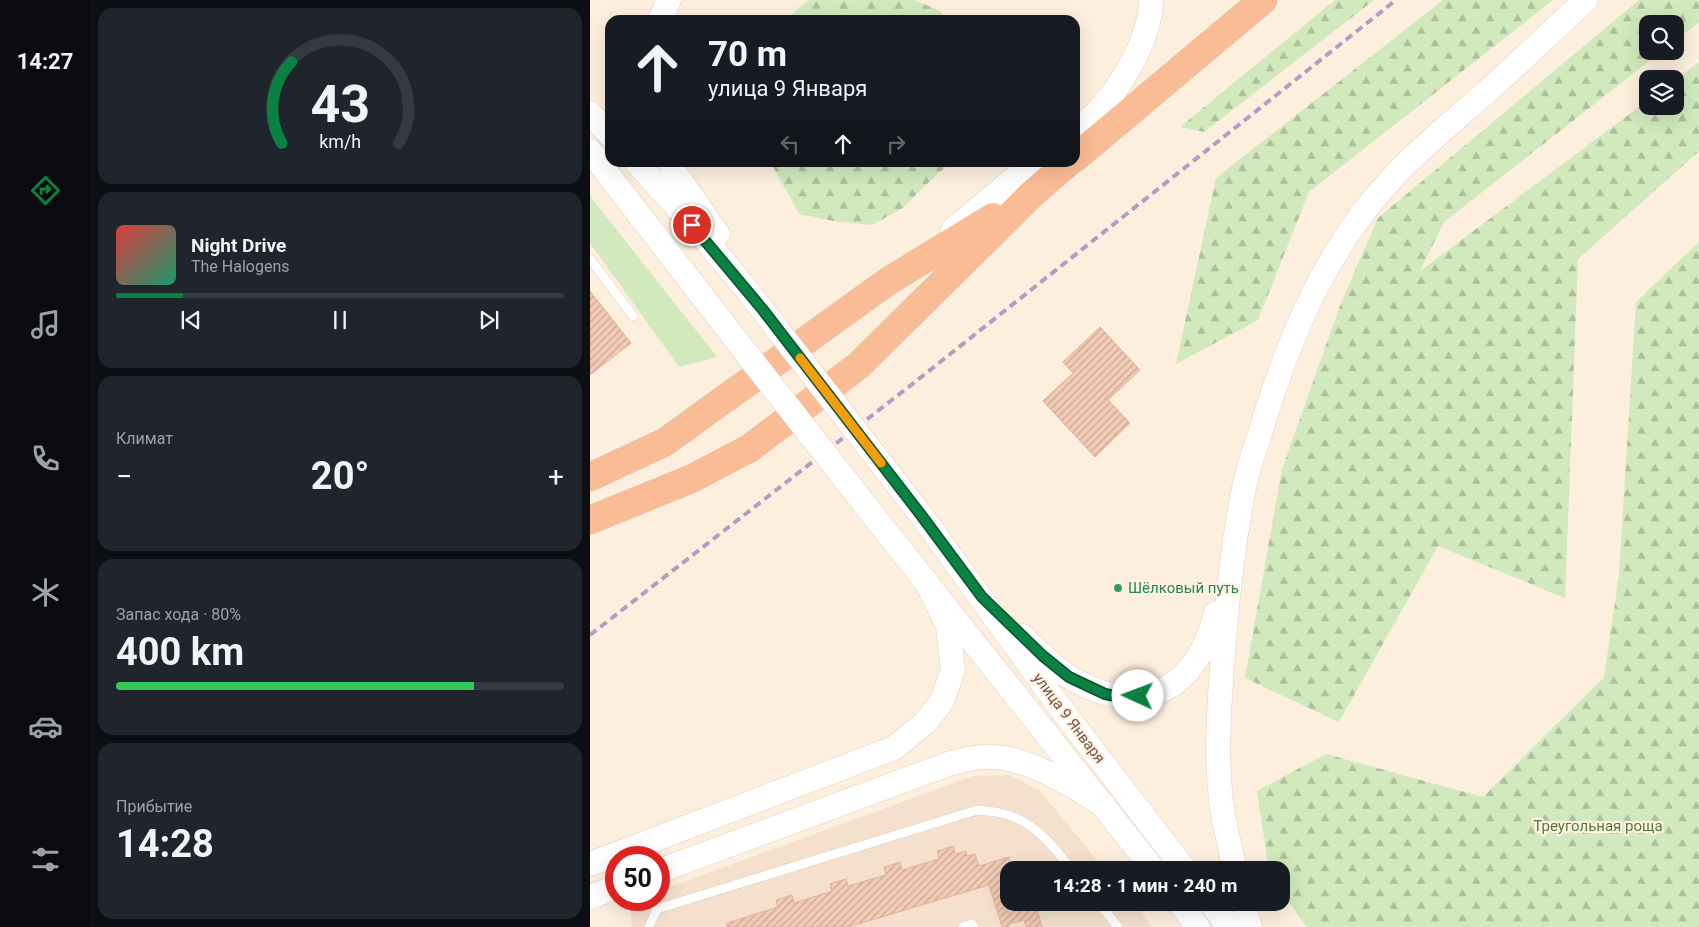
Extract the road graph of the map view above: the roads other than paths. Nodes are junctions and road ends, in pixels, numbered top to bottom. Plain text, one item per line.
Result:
1 (670, 0) edge
2 (1151, 0) edge
3 (1263, 0) edge
4 (1586, 0) edge
5 (662, 15) edge
6 (590, 114) edge
7 (1080, 126) edge
8 (605, 130) edge
9 (590, 151) edge
10 (1080, 154) edge
11 (641, 167) edge
12 (672, 167) edge
13 (1028, 167) edge
14 (1063, 167) edge
15 (1033, 193) junction
16 (590, 259) edge
17 (887, 282) junction
18 (763, 310) junction
19 (633, 316) dead end
20 (590, 477) edge
21 (590, 520) edge
22 (1236, 533) junction
23 (926, 581) junction
24 (982, 597) junction
25 (1103, 804) junction
26 (1065, 861) edge
27 (1147, 861) edge
28 (1178, 861) edge
29 (1233, 861) edge
30 (590, 864) edge
31 (670, 867) edge
32 (605, 891) edge
33 (590, 897) edge
34 (1105, 911) edge
35 (1186, 911) edge
36 (1217, 911) edge
37 (1246, 911) edge
38 (649, 927) edge
39 (963, 927) edge
40 (974, 927) edge
41 (1118, 927) edge
42 (1198, 927) edge
43 (1229, 927) edge
44 (1250, 927) edge

1 - 5 main road
2 - 7 main road
3 - 10 highway
4 - 22 main road
6 - 8 main road
9 - 23 main road, улица 9 Января, bridge
11 - 18 main road
12 - 18 main road
13 - 17 main road
14 - 15 highway
15 - 17 highway
15 - 21 highway
16 - 19 lane
17 - 20 highway
18 - 24 main road, улица 9 Января, bridge
22 - 24 main road
22 - 29 main road
23 - 25 main road, улица 9 Января
23 - 30 main road
24 - 28 main road, улица 9 Января
25 - 27 main road, улица 9 Января
25 - 31 main road
26 - 38 lane
32 - 33 main road
34 - 41 lane
35 - 42 main road
36 - 43 main road
37 - 44 main road
39 - 40 lane

